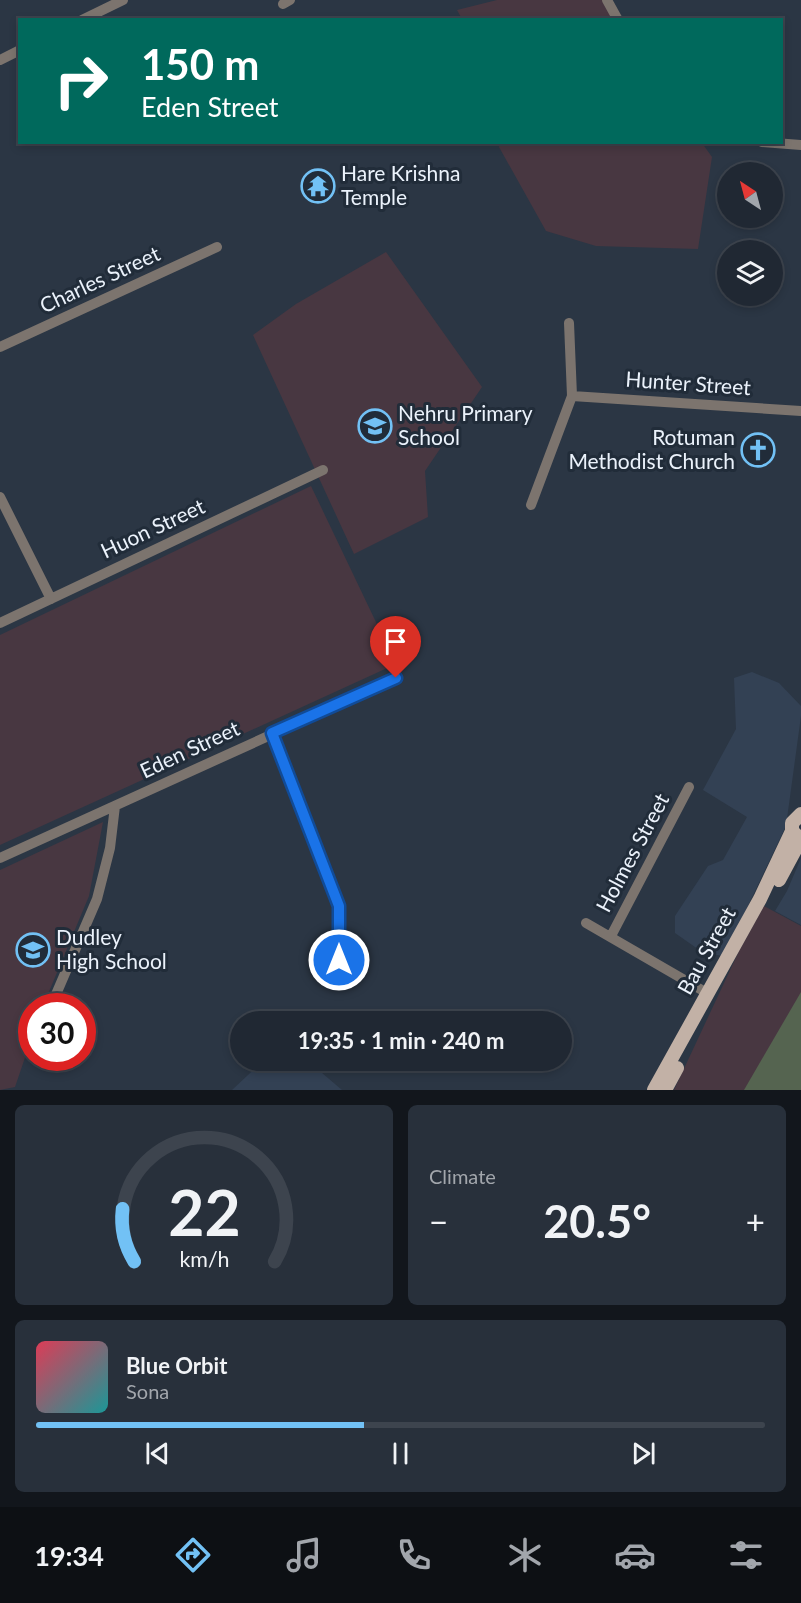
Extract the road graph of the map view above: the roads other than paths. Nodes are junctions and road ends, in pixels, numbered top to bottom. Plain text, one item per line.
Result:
1 (123, 0) edge
2 (607, 0) edge
3 (86, 18) edge
4 (617, 18) edge
5 (18, 51) edge
6 (0, 60) edge
7 (783, 144) edge
8 (801, 145) edge
9 (217, 247) dead end
10 (569, 323) dead end
11 (0, 347) edge
12 (572, 396) junction
13 (801, 411) edge
14 (323, 470) dead end
15 (0, 497) edge
16 (531, 506) dead end
17 (51, 598) junction
18 (0, 623) edge
19 (396, 678) dead end
20 (272, 733) junction
21 (689, 787) dead end
22 (115, 806) junction
23 (801, 814) edge
24 (798, 836) edge
25 (0, 858) edge
26 (586, 923) dead end
27 (611, 936) junction
28 (339, 978) dead end
29 (57, 993) edge
30 (707, 993) junction
31 (654, 1090) edge
32 (665, 1090) edge

1 - 3 street
2 - 4 street
5 - 6 street
7 - 8 street
9 - 11 street, Charles Street
10 - 12 street
12 - 13 street, Hunter Street
12 - 16 street
14 - 17 street, Huon Street
15 - 17 street
17 - 18 street, Huon Street
19 - 20 street, Eden Street
20 - 22 street, Eden Street
20 - 28 street
21 - 27 street, Holmes Street
22 - 25 street, Eden Street
22 - 29 street
23 - 24 main road
24 - 30 main road, Bau Street
24 - 32 main road, Bau Street
26 - 27 street
27 - 30 street
30 - 31 main road, Bau Street

